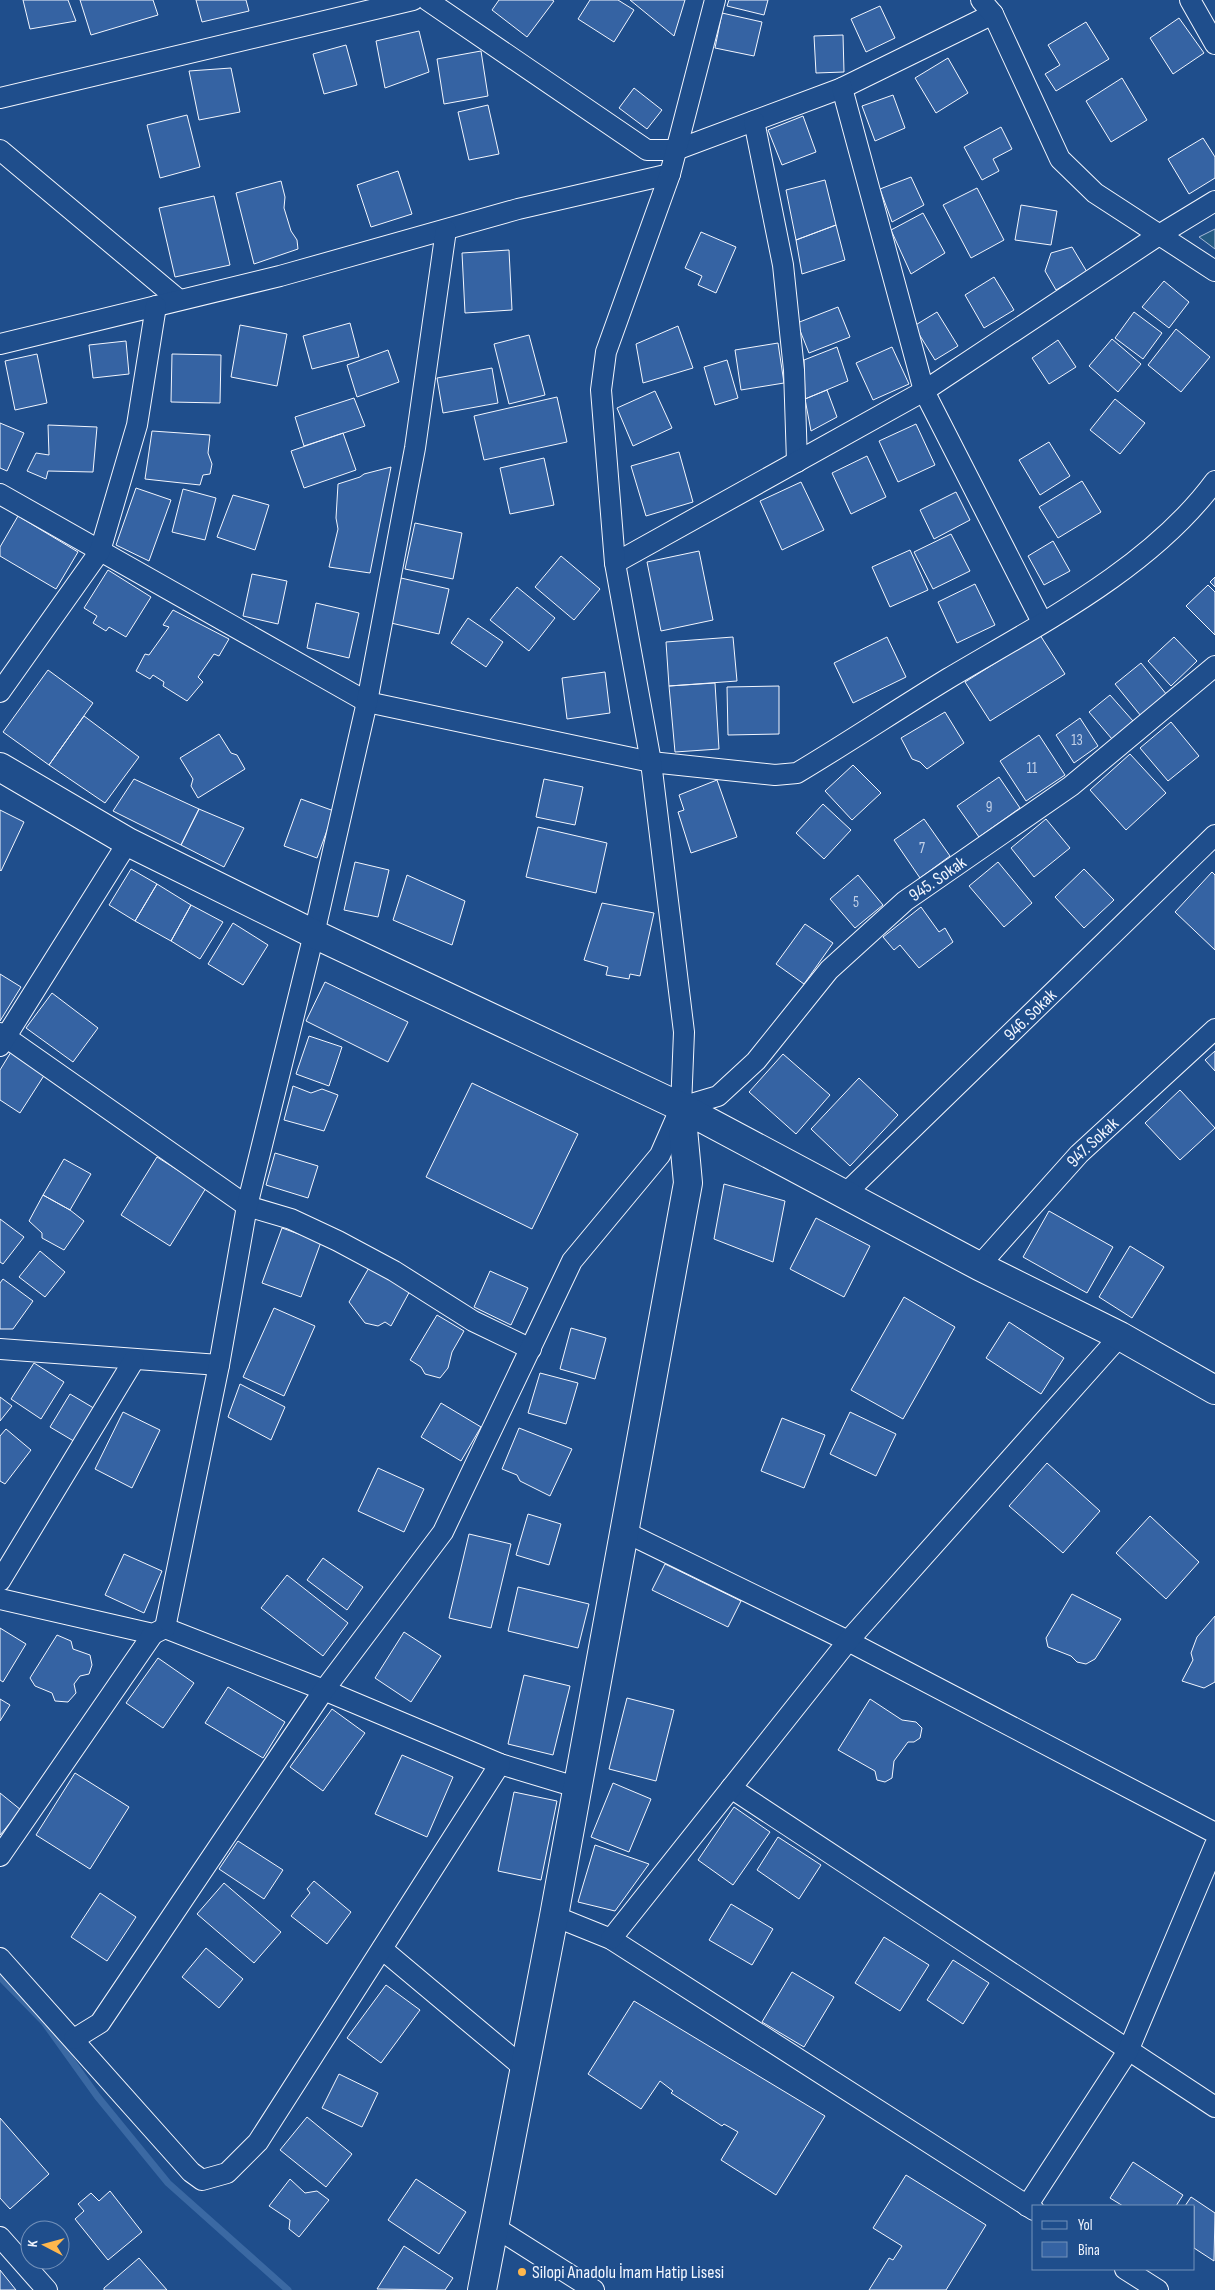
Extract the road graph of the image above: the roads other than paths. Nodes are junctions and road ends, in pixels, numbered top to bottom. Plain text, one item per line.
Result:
1 (413, 0) edge
2 (428, 0) edge
3 (715, 0) edge
4 (1190, 0) edge
5 (987, 7) edge
6 (1215, 44) edge
7 (842, 88) junction
8 (0, 98) edge
9 (754, 121) junction
10 (0, 150) edge
11 (676, 150) junction
12 (670, 174) junction
13 (1215, 201) edge
14 (446, 230) junction
15 (1159, 235) junction
16 (1215, 271) edge
17 (179, 300) junction
18 (156, 306) junction
19 (0, 344) edge
20 (924, 391) junction
21 (797, 462) junction
22 (1215, 480) edge
23 (0, 494) edge
24 (100, 551) junction
25 (615, 562) junction
26 (1042, 622) junction
27 (1215, 666) edge
28 (0, 692) edge
29 (367, 702) junction
30 (651, 762) junction
31 (0, 767) edge
32 (1215, 835) edge
33 (128, 842) junction
34 (314, 934) junction
35 (1215, 1029) edge
36 (2, 1039) edge
37 (681, 1107) junction
38 (844, 1195) junction
39 (247, 1206) junction
40 (979, 1266) junction
41 (1120, 1336) junction
42 (0, 1349) edge
43 (531, 1349) junction
44 (134, 1360) junction
45 (219, 1365) junction
46 (1215, 1390) edge
47 (625, 1532) junction
48 (0, 1581) edge
49 (0, 1599) edge
50 (159, 1631) junction
51 (848, 1641) junction
52 (324, 1690) junction
53 (500, 1764) junction
54 (576, 1787) junction
55 (731, 1788) junction
56 (1215, 1834) edge
57 (1215, 1845) edge
58 (0, 1856) edge
59 (554, 1916) junction
60 (611, 1939) junction
61 (382, 1949) junction
62 (0, 1958) edge
63 (74, 2039) junction
64 (1128, 2051) junction
65 (524, 2068) junction
66 (1215, 2107) edge
67 (1030, 2208) edge
68 (493, 2226) junction
69 (0, 2237) edge
70 (1127, 2270) edge
71 (47, 2290) edge
72 (482, 2290) edge
73 (594, 2290) edge
74 (1158, 2290) edge

1 - 8 street
2 - 11 street
3 - 11 street
4 - 6 street
5 - 7 street
5 - 15 street
7 - 9 street
7 - 20 street
9 - 11 street
9 - 21 street
10 - 17 street
11 - 12 street
12 - 14 street
12 - 25 street
13 - 15 street
14 - 17 street
14 - 29 street
15 - 16 street
15 - 20 street
17 - 18 street
18 - 19 street
18 - 24 street
20 - 21 street
20 - 26 street
21 - 25 street
22 - 26 street
23 - 24 street
24 - 28 street
24 - 29 street
25 - 30 street
26 - 30 street
27 - 37 street, 945. Sokak
29 - 30 street
29 - 34 street
30 - 37 street
31 - 33 street
32 - 38 street, 946. Sokak
33 - 34 street
33 - 36 street
34 - 37 street
34 - 39 street
35 - 40 street, 947. Sokak
36 - 39 street
37 - 38 street
37 - 43 street
37 - 47 street
38 - 40 street
39 - 43 street
39 - 45 street
40 - 41 street
41 - 46 street
41 - 51 street
42 - 44 street
43 - 52 street
44 - 45 street
44 - 48 street
45 - 50 street
47 - 51 street
47 - 54 street
49 - 50 street
50 - 52 street
50 - 58 street
51 - 55 street
51 - 56 street
52 - 53 street
52 - 63 street
53 - 54 street
53 - 61 street
54 - 59 street
55 - 60 street
55 - 64 street
57 - 64 street
59 - 60 street
59 - 65 street
60 - 67 street
61 - 63 street
61 - 65 street
62 - 63 street
64 - 66 street
64 - 67 street
65 - 68 street
68 - 72 street
68 - 73 street
69 - 71 street
70 - 74 street

